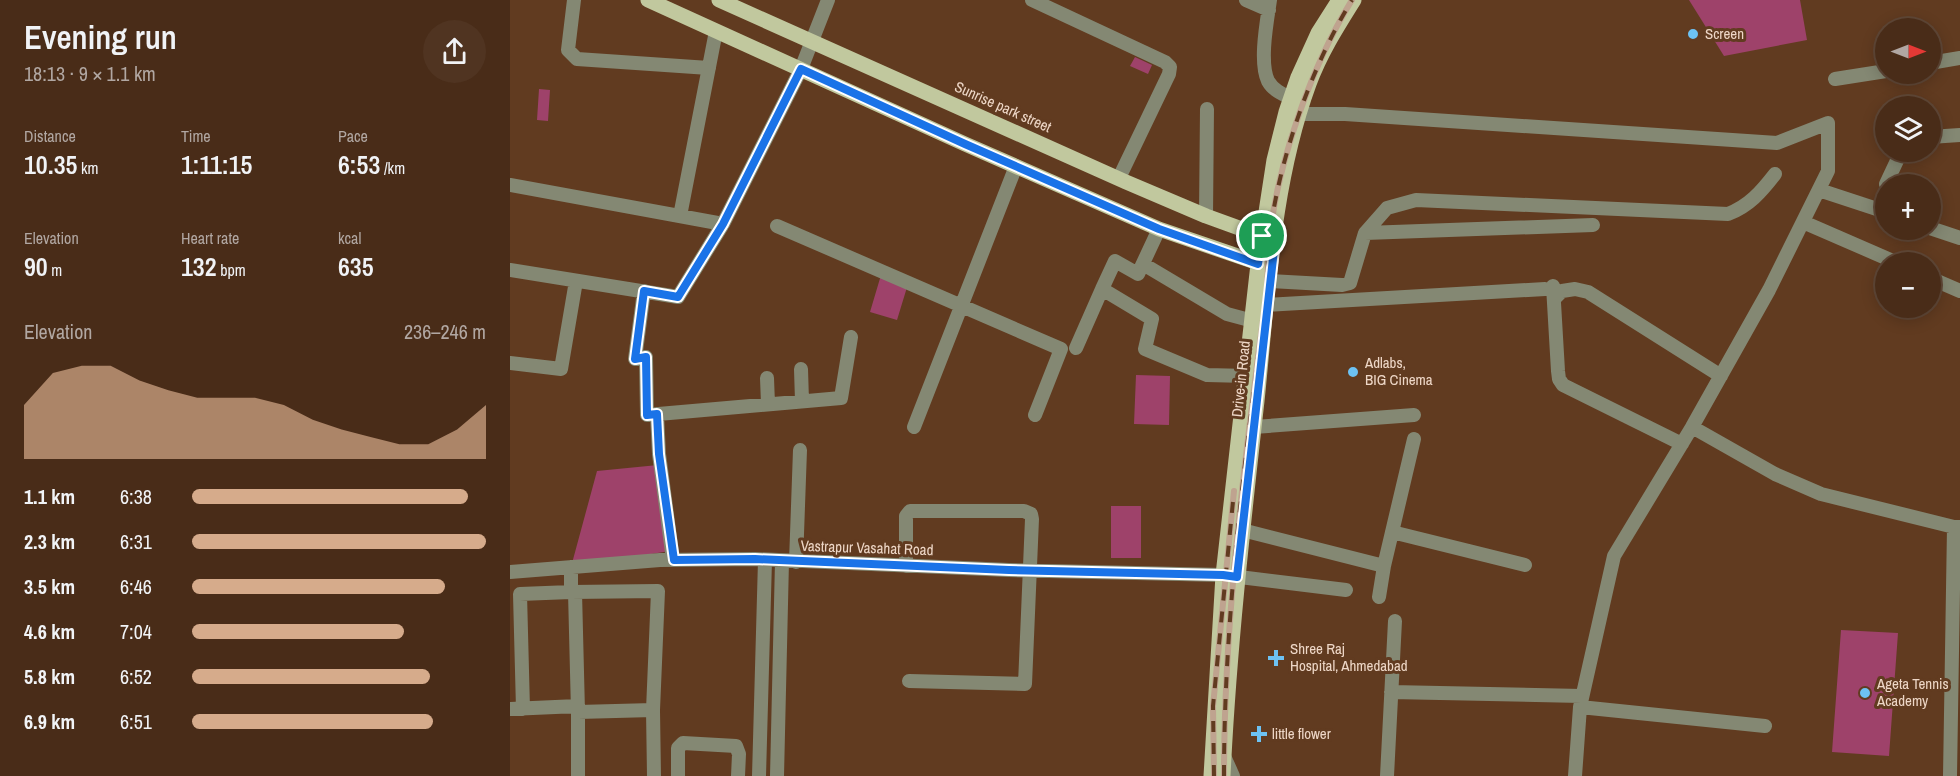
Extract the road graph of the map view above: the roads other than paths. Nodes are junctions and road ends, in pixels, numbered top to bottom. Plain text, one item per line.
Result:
1 (574, 0) edge
2 (648, 0) edge
3 (719, 0) edge
4 (828, 0) edge
5 (1032, 0) edge
6 (1246, 0) edge
7 (1339, 0) edge
8 (1354, 0) edge
9 (1269, 5) edge
10 (716, 31) junction
11 (811, 41) junction
12 (1960, 58) edge
13 (1941, 61) edge
14 (709, 68) junction
15 (801, 69) junction
16 (1875, 73) edge
17 (1835, 80) dead end
18 (1291, 98) junction
19 (1207, 109) dead end
20 (1298, 114) junction
21 (1960, 135) edge
22 (1941, 136) edge
23 (1016, 166) junction
24 (1775, 174) dead end
25 (1119, 178) junction
26 (510, 185) edge
27 (1819, 190) junction
28 (1875, 209) edge
29 (680, 216) junction
30 (1206, 216) junction
31 (1803, 222) junction
32 (723, 224) junction
33 (1593, 225) dead end
34 (777, 226) dead end
35 (1159, 229) junction
36 (1941, 232) edge
37 (1365, 233) junction
38 (1268, 238) junction
39 (1960, 238) edge
40 (1875, 253) edge
41 (1143, 264) junction
42 (510, 270) edge
43 (1266, 271) junction
44 (576, 281) junction
45 (1941, 283) edge
46 (1102, 289) junction
47 (644, 291) junction
48 (1551, 291) junction
49 (1960, 291) edge
50 (1266, 305) junction
51 (961, 306) junction
52 (1253, 321) junction
53 (851, 337) dead end
54 (1076, 348) dead end
55 (510, 363) edge
56 (801, 369) dead end
57 (1247, 376) junction
58 (1721, 376) junction
59 (767, 378) dead end
60 (802, 401) junction
61 (768, 404) junction
62 (657, 414) junction
63 (1035, 415) dead end
64 (1414, 415) dead end
65 (1254, 427) junction
66 (914, 428) dead end
67 (1692, 428) junction
68 (1414, 439) dead end
69 (1682, 444) junction
70 (800, 450) dead end
71 (1957, 527) edge
72 (1242, 530) junction
73 (1392, 532) junction
74 (674, 560) junction
75 (765, 560) junction
76 (789, 562) junction
77 (1524, 565) dead end
78 (906, 566) junction
79 (1384, 566) junction
80 (575, 567) junction
81 (1031, 570) junction
82 (510, 572) edge
83 (1230, 576) junction
84 (1346, 590) dead end
85 (576, 592) junction
86 (1379, 597) dead end
87 (1395, 621) dead end
88 (909, 681) dead end
89 (1391, 692) junction
90 (1581, 701) junction
91 (516, 709) edge
92 (578, 709) junction
93 (653, 710) junction
94 (1765, 726) dead end
95 (1224, 756) junction
96 (578, 776) edge
97 (654, 776) edge
98 (678, 776) edge
99 (738, 776) edge
100 (759, 776) edge
101 (777, 776) edge
102 (1211, 776) edge
103 (1223, 776) edge
104 (1233, 776) edge
105 (1387, 776) edge
106 (1575, 776) edge
107 (1950, 776) edge

1 - 14 street
2 - 10 main road
3 - 11 main road, Sunrise park street
4 - 11 street
5 - 25 street
6 - 9 street
7 - 18 main road, Drive-in Road
8 - 20 main road, Drive-in Road
9 - 18 street
10 - 14 street
10 - 15 main road
11 - 15 street
11 - 25 main road, Sunrise park street
12 - 13 street
14 - 29 street
15 - 23 main road
15 - 32 street
16 - 17 street
18 - 38 main road, Drive-in Road
19 - 30 street
20 - 27 street
20 - 38 main road, Drive-in Road
21 - 22 street
23 - 35 main road
23 - 51 street
24 - 37 street
25 - 30 main road, Sunrise park street
26 - 29 street
27 - 28 street
27 - 31 street
29 - 32 street
30 - 38 main road, Sunrise park street
31 - 40 street
31 - 58 street
32 - 47 street
33 - 37 street
34 - 51 street
35 - 41 street
35 - 43 main road
36 - 39 street
37 - 43 street
38 - 43 main road, Drive-in Road
41 - 46 street
41 - 52 street
42 - 44 street
43 - 50 main road, Drive-in Road
43 - 52 main road, Drive-in Road
44 - 47 street
44 - 55 street
45 - 49 street
46 - 54 street
46 - 57 street
47 - 62 street
48 - 50 street
48 - 58 street
48 - 69 street
50 - 65 main road, Drive-in Road
51 - 63 street
51 - 66 street
52 - 57 main road, Drive-in Road
53 - 60 street
56 - 60 street
57 - 83 main road, Drive-in Road
58 - 67 street
59 - 61 street
60 - 61 street
61 - 62 street
62 - 74 street
64 - 65 street
65 - 72 main road, Drive-in Road
67 - 69 street
67 - 71 street
68 - 73 street
69 - 90 street
70 - 76 street
71 - 107 street
72 - 79 street
72 - 83 main road, Drive-in Road
73 - 77 street
73 - 79 street
74 - 75 street, Vastrapur Vasahat Road
74 - 80 street, Vastrapur Vasahat Road
75 - 76 street, Vastrapur Vasahat Road
75 - 100 street
76 - 78 street, Vastrapur Vasahat Road
76 - 101 street
78 - 81 street, Vastrapur Vasahat Road
78 - 81 street
79 - 86 street
80 - 82 street, Vastrapur Vasahat Road
80 - 85 street
81 - 83 street, Vastrapur Vasahat Road
81 - 88 street
83 - 84 street, Vastrapur Vasahat Road
83 - 95 main road, Drive-in Road
83 - 102 main road, Drive-in Road
85 - 91 street
85 - 92 street
85 - 93 street
87 - 89 street
89 - 90 street
89 - 105 street
90 - 94 street
90 - 106 street
91 - 92 street
92 - 93 street
92 - 96 street
93 - 97 street
95 - 103 main road, Drive-in Road
95 - 104 street
98 - 99 street

